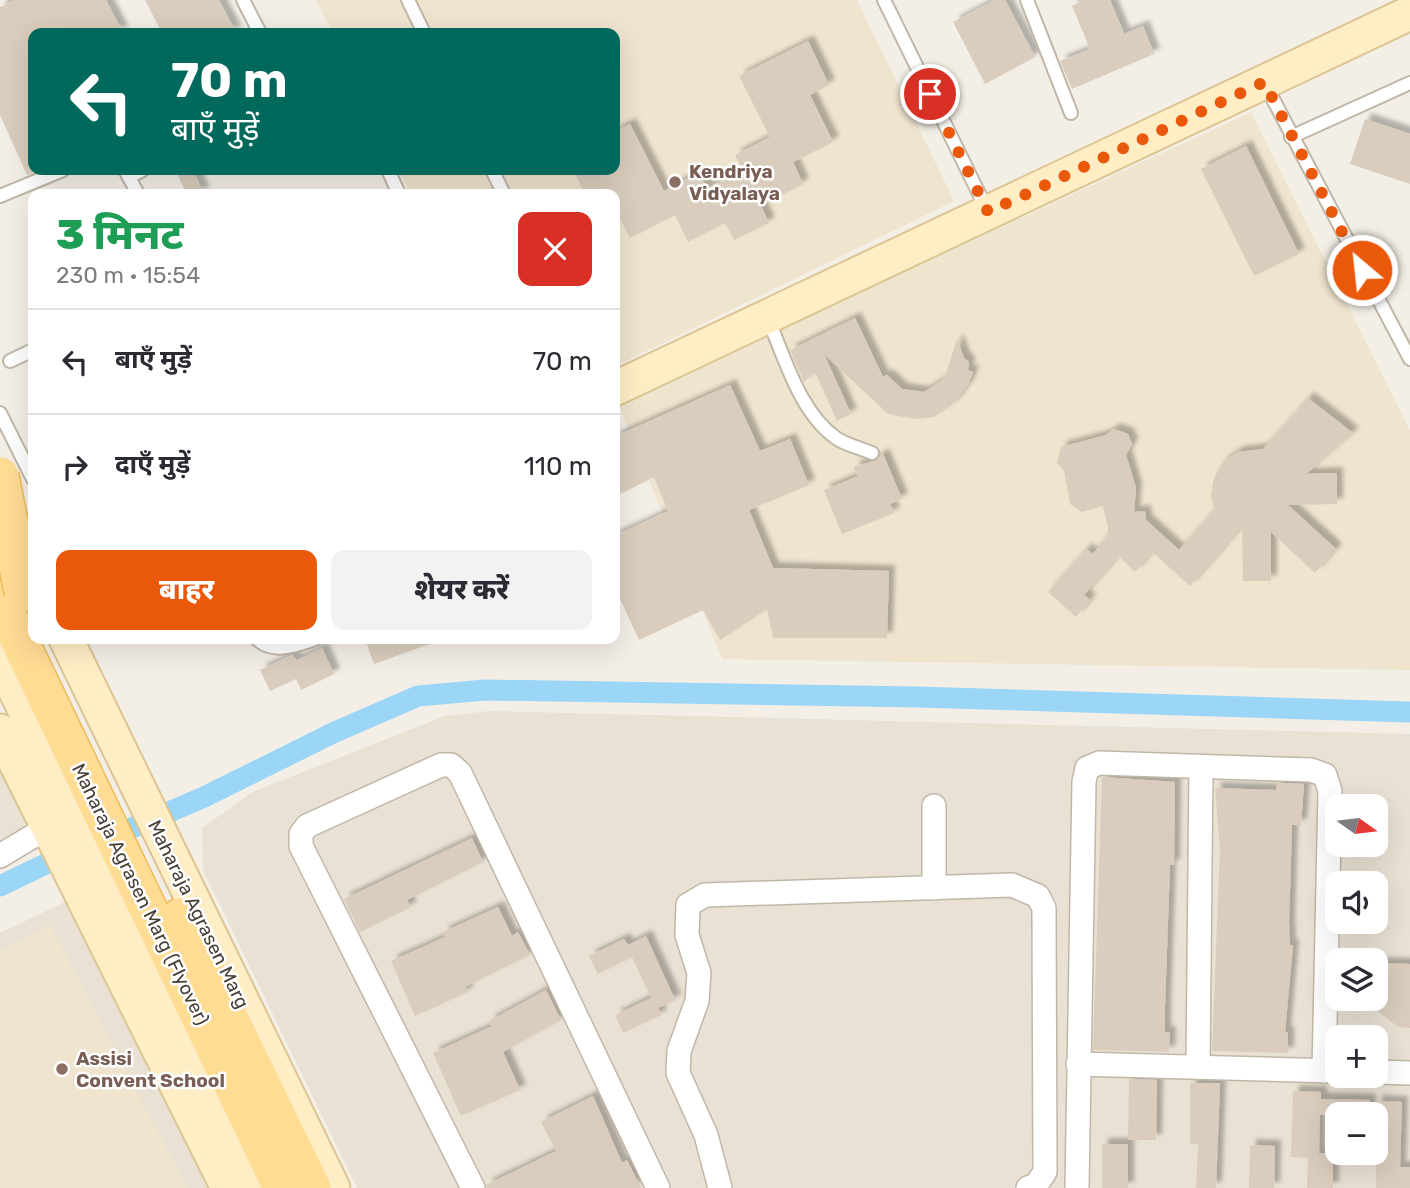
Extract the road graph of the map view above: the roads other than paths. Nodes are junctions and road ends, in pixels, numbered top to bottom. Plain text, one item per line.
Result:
1 (243, 0) edge
2 (408, 0) edge
3 (884, 0) edge
4 (1027, 0) edge
5 (1410, 13) edge
6 (257, 28) edge
7 (422, 28) edge
8 (1264, 82) junction
9 (1410, 83) edge
10 (1072, 113) dead end
11 (1291, 137) junction
12 (51, 175) edge
13 (0, 196) edge
14 (988, 212) junction
15 (767, 317) junction
16 (28, 352) edge
17 (1410, 359) edge
18 (10, 360) dead end
19 (620, 386) edge
20 (0, 413) edge
21 (872, 453) dead end
22 (28, 469) edge
23 (0, 475) edge
24 (0, 507) edge
25 (0, 544) edge
26 (15, 597) edge
27 (28, 630) edge
28 (33, 644) edge
29 (69, 644) edge
30 (69, 644) edge
31 (262, 644) edge
32 (302, 644) edge
33 (0, 659) edge
34 (0, 731) edge
35 (1201, 767) junction
36 (934, 806) dead end
37 (66, 819) junction
38 (0, 856) edge
39 (934, 888) junction
40 (188, 891) junction
41 (1330, 1025) edge
42 (1078, 1064) junction
43 (1198, 1067) junction
44 (1325, 1071) edge
45 (1388, 1072) edge
46 (1410, 1073) edge
47 (246, 1186) edge
48 (312, 1188) edge
49 (333, 1188) edge
50 (352, 1188) edge
51 (473, 1188) edge
52 (658, 1188) edge
53 (720, 1188) edge
54 (1028, 1188) edge
55 (1077, 1188) edge

1 - 6 lane
2 - 7 lane
3 - 14 lane
4 - 10 lane
5 - 8 street
8 - 11 lane
8 - 14 street
9 - 11 lane
11 - 17 lane
12 - 13 lane
14 - 15 street
15 - 19 street
15 - 21 lane
16 - 18 lane
20 - 22 lane
23 - 26 main road, bridge
24 - 26 street
25 - 26 main road, Maharaja Agrasen Marg (Flyover), bridge
26 - 27 main road, Maharaja Agrasen Marg (Flyover)
28 - 47 main road, Maharaja Agrasen Marg (Flyover)
29 - 40 street, Maharaja Agrasen Marg
30 - 48 main road, Maharaja Agrasen Marg (Flyover)
31 - 32 lane
33 - 37 street
34 - 37 street
35 - 41 street
35 - 42 street
35 - 43 street
36 - 39 street
37 - 38 street
37 - 47 street
37 - 47 street
39 - 53 street
39 - 54 street
40 - 49 street, Maharaja Agrasen Marg
40 - 50 street
42 - 43 street
42 - 55 street
43 - 44 street
45 - 46 street
51 - 52 street

